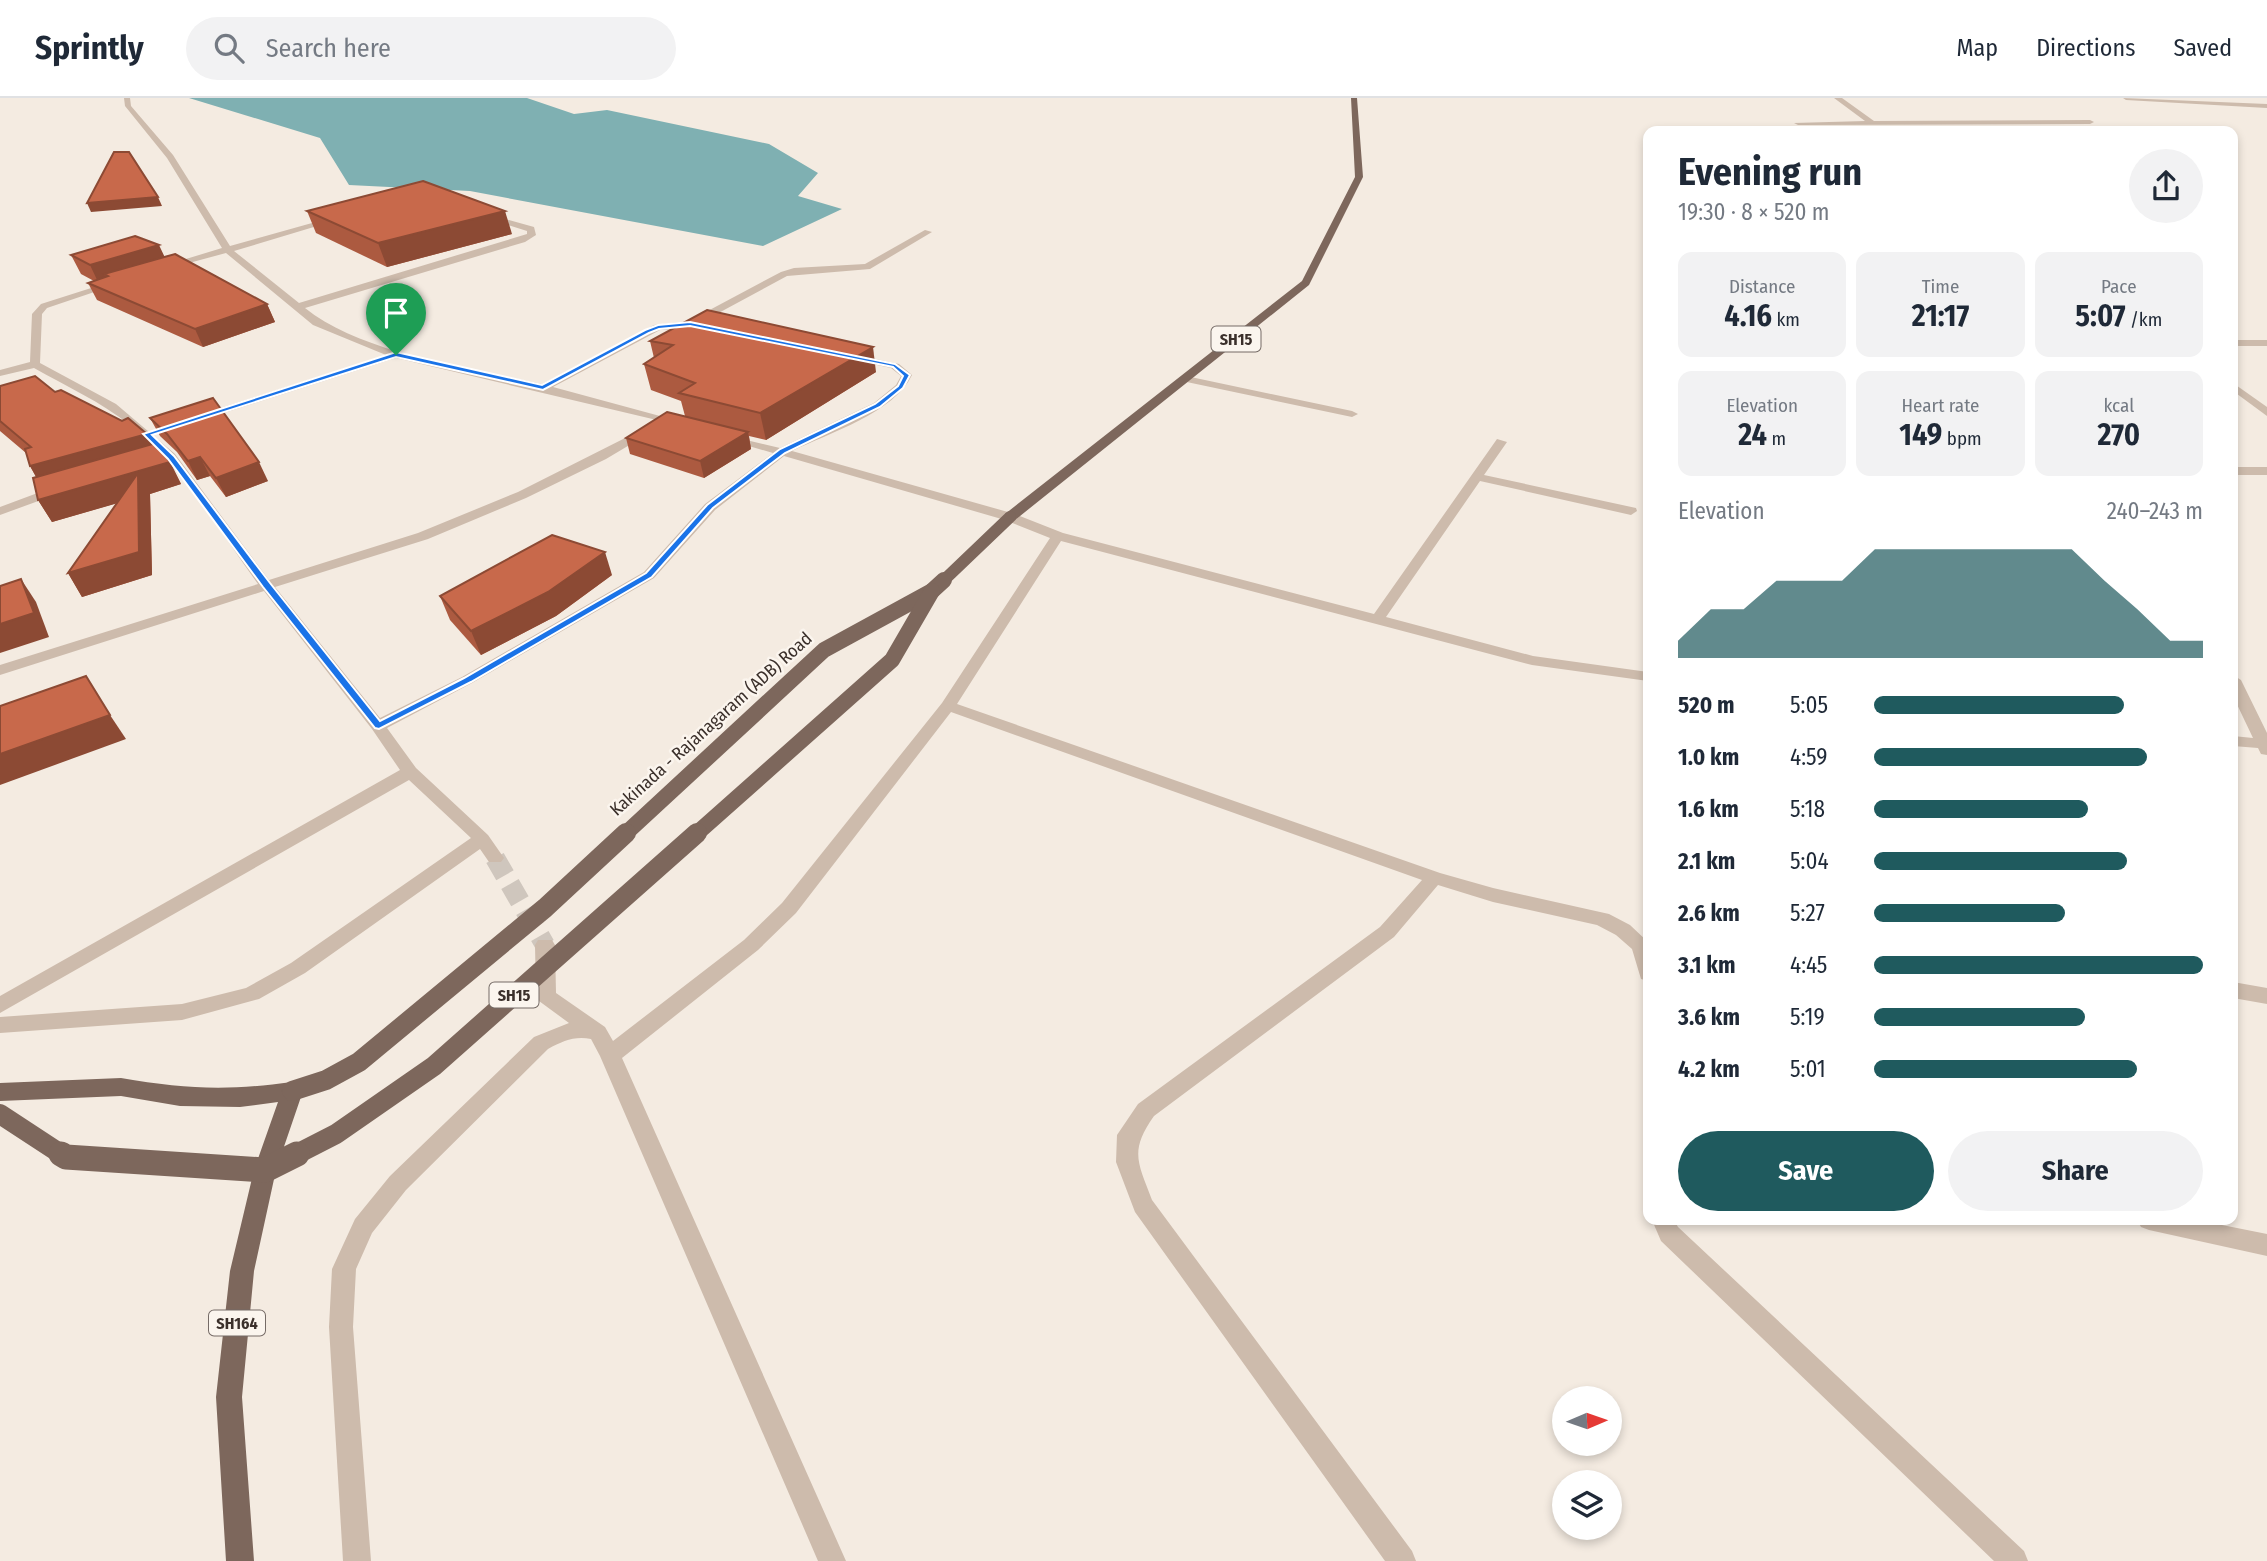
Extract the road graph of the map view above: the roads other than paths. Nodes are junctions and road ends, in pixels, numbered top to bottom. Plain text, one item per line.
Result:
1 (127, 98) edge
2 (1354, 98) edge
3 (1837, 98) edge
4 (2126, 98) edge
5 (2256, 98) edge
6 (2267, 99) edge
7 (2267, 106) edge
8 (2090, 122) dead end
9 (1798, 123) dead end
10 (1872, 123) junction
11 (1876, 126) edge
12 (468, 209) edge
13 (347, 215) edge
14 (928, 232) dead end
15 (227, 249) junction
16 (150, 272) edge
17 (124, 280) edge
18 (297, 307) junction
19 (690, 324) junction
20 (717, 329) edge
21 (2238, 343) edge
22 (2267, 343) edge
23 (396, 355) junction
24 (841, 355) edge
25 (35, 364) junction
26 (0, 373) edge
27 (1186, 379) junction
28 (543, 388) junction
29 (2238, 390) edge
30 (2267, 413) edge
31 (1352, 414) dead end
32 (665, 420) junction
33 (186, 422) edge
34 (691, 427) edge
35 (160, 430) edge
36 (146, 434) junction
37 (717, 434) edge
38 (1501, 442) dead end
39 (783, 451) junction
40 (2238, 471) edge
41 (2267, 471) edge
42 (1477, 477) junction
43 (79, 483) edge
44 (0, 511) edge
45 (1632, 511) dead end
46 (1010, 517) junction
47 (1058, 536) junction
48 (266, 585) junction
49 (932, 591) junction
50 (1378, 619) junction
51 (0, 670) edge
52 (1643, 676) edge
53 (2238, 690) edge
54 (948, 706) junction
55 (379, 726) junction
56 (2238, 742) edge
57 (2266, 746) edge
58 (410, 772) junction
59 (482, 839) junction
60 (495, 858) tunnel mouth
61 (1434, 877) junction
62 (545, 945) tunnel mouth
63 (1643, 954) edge
64 (2238, 991) edge
65 (2267, 996) edge
66 (0, 1006) edge
67 (0, 1025) edge
68 (604, 1044) junction
69 (292, 1091) junction
70 (0, 1093) edge
71 (0, 1114) edge
72 (265, 1170) junction
73 (1664, 1225) edge
74 (2173, 1225) edge
75 (2267, 1245) edge
76 (240, 1561) edge
77 (357, 1561) edge
78 (832, 1561) edge
79 (1402, 1561) edge
80 (2014, 1561) edge

1 - 15 street
2 - 27 main road, Kakinada - Rajanagaram (ADB) Road / SH15
3 - 10 street
4 - 7 street
5 - 6 street
8 - 10 street
9 - 10 street
10 - 11 street
12 - 18 street
13 - 15 street
14 - 19 street
15 - 16 street
15 - 18 street
17 - 25 street
18 - 23 street
19 - 20 street
19 - 28 street
21 - 22 street
23 - 28 street
23 - 33 street
24 - 39 street
25 - 26 street
25 - 36 street
27 - 31 street
27 - 46 main road, Kakinada - Rajanagaram (ADB) Road / SH15
28 - 32 street
29 - 30 street
32 - 34 street
32 - 48 street
35 - 36 street
36 - 48 street
37 - 39 street
38 - 42 street
39 - 46 street
39 - 55 street
40 - 41 street
42 - 45 street
42 - 50 street
43 - 44 street
46 - 47 street
46 - 49 main road, Kakinada - Rajanagaram (ADB) Road / SH15, bridge
47 - 50 street
47 - 54 street
48 - 51 street
48 - 55 street
49 - 69 main road, Kakinada - Rajanagaram (ADB) Road / SH15, bridge
49 - 72 main road, SH15, bridge
50 - 52 street
53 - 57 street
54 - 61 street
54 - 68 street
55 - 58 street
56 - 57 street
58 - 59 street
58 - 66 street
59 - 60 street
59 - 67 street
61 - 63 street
61 - 79 street
62 - 68 street
64 - 65 street
68 - 77 street
68 - 78 street
69 - 70 main road, Kakinada - Rajanagaram (ADB) Road / SH15
69 - 72 main road, SH164
71 - 72 main road, bridge
72 - 76 main road, SH164
73 - 80 street
74 - 75 street

